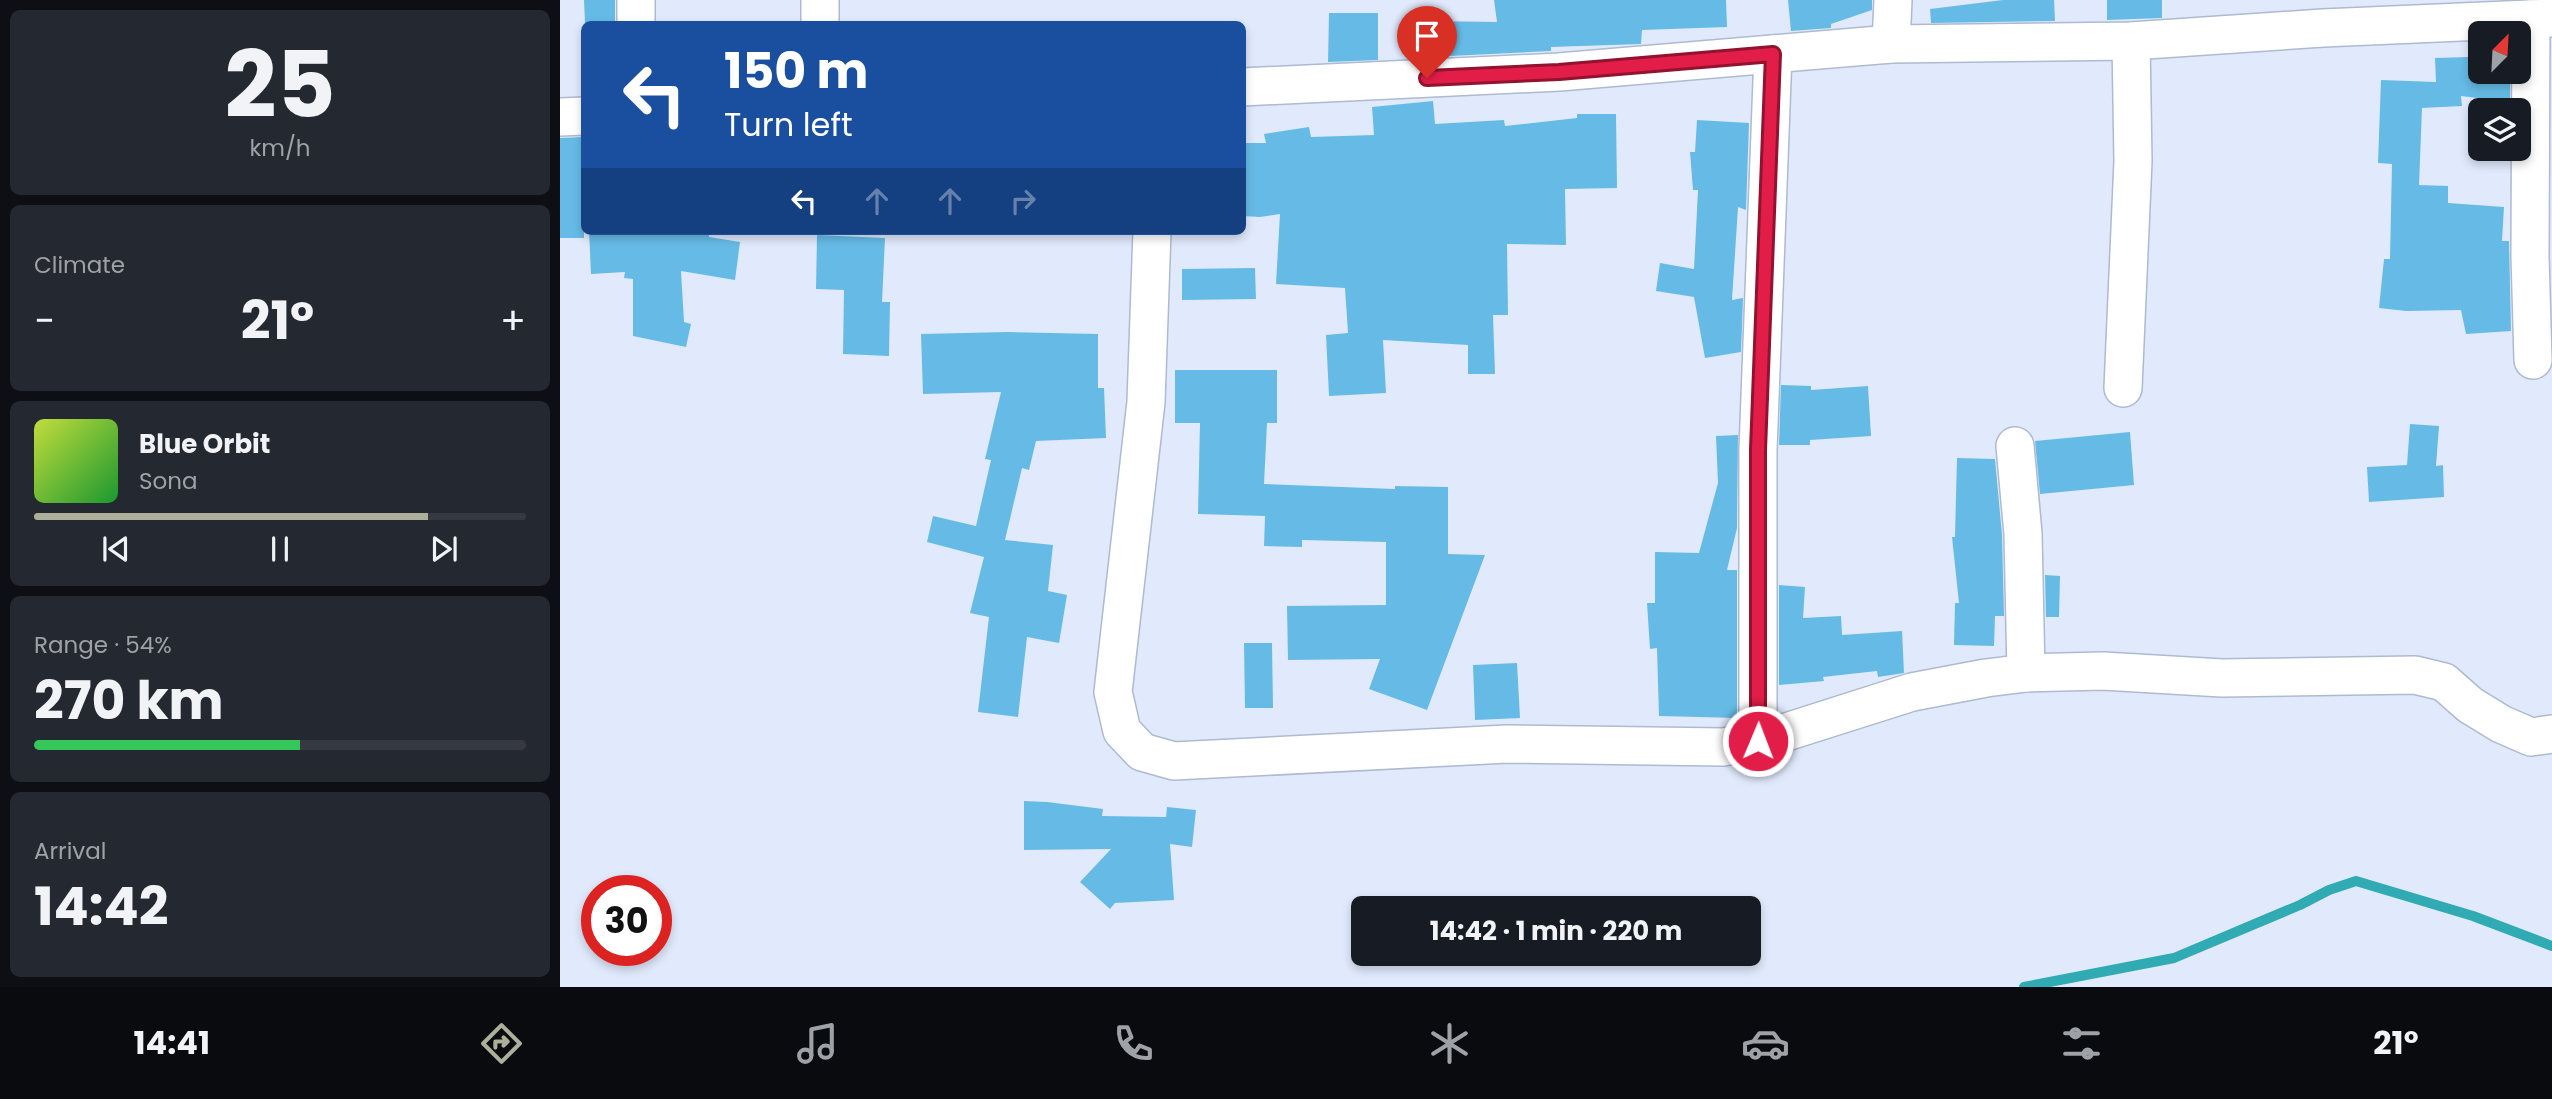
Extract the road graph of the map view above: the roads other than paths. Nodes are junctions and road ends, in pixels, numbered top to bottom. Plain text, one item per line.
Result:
1 (636, 0) edge
2 (820, 0) edge
3 (1893, 0) edge
4 (2324, 14) edge
5 (2541, 19) edge
6 (636, 21) edge
7 (820, 21) edge
8 (2131, 41) junction
9 (1891, 44) junction
10 (1773, 54) junction
11 (1246, 87) edge
12 (581, 116) edge
13 (560, 117) edge
14 (1152, 235) edge
15 (2533, 360) dead end
16 (2123, 388) dead end
17 (2015, 446) dead end
18 (2026, 673) junction
19 (2552, 734) edge
20 (1758, 741) junction

1 - 6 street
2 - 7 street
3 - 9 street
4 - 5 street
4 - 8 street
5 - 15 street
8 - 9 street
8 - 16 street
9 - 10 street
10 - 11 street
10 - 20 street
12 - 13 street
14 - 20 street
17 - 18 street
18 - 19 street
18 - 20 street

